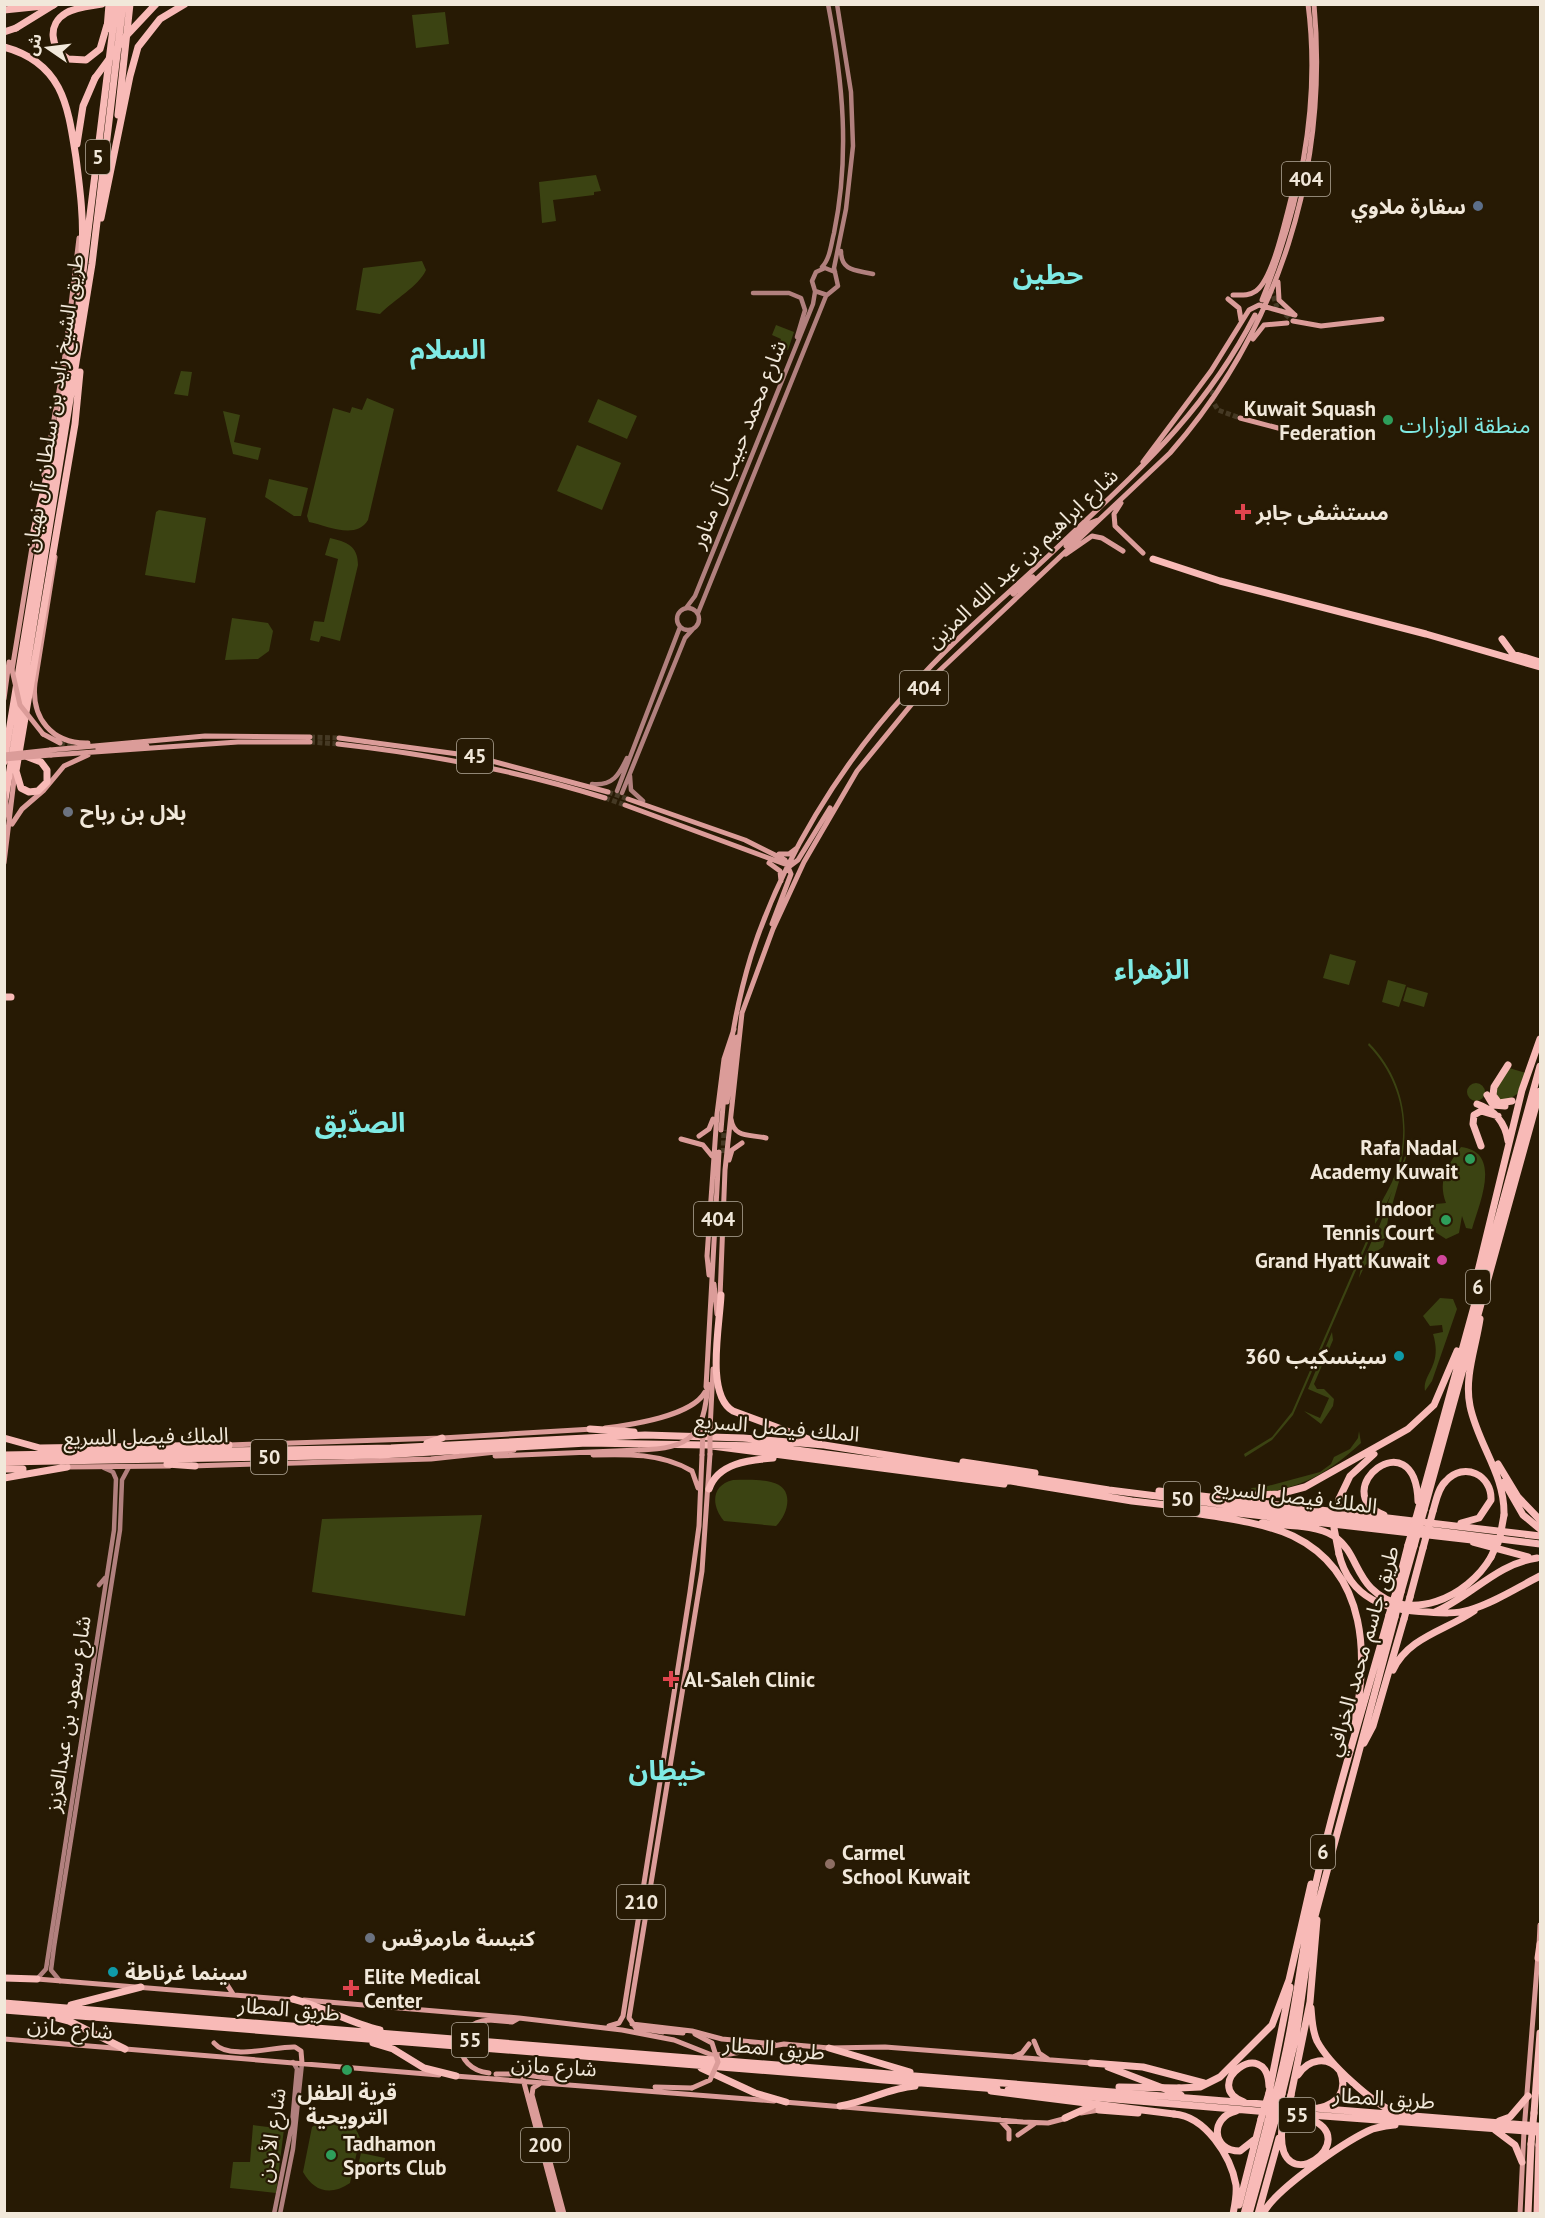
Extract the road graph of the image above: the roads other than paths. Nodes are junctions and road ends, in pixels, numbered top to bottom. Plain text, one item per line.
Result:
1 (55, 4) edge
2 (156, 4) edge
3 (185, 4) edge
4 (828, 4) edge
5 (837, 4) edge
6 (1308, 4) edge
7 (1314, 4) edge
8 (117, 7) edge
9 (4, 10) edge
10 (107, 25) junction
11 (4, 32) edge
12 (4, 46) edge
13 (104, 108) junction
14 (1305, 157) junction
15 (112, 158) junction
16 (77, 168) junction
17 (1295, 198) junction
18 (83, 216) junction
19 (841, 236) junction
20 (94, 244) junction
21 (820, 269) junction
22 (1280, 271) junction
23 (835, 272) junction
24 (873, 274) dead end
25 (1271, 284) dead end
26 (814, 290) junction
27 (753, 293) dead end
28 (827, 295) junction
29 (1233, 295) dead end
30 (1228, 300) dead end
31 (79, 304) junction
32 (1262, 304) junction
33 (1255, 315) dead end
34 (1382, 319) dead end
35 (1291, 320) junction
36 (1239, 324) junction
37 (1247, 344) junction
38 (80, 346) junction
39 (789, 362) junction
40 (1218, 380) junction
41 (1214, 390) dead end
42 (1240, 418) tunnel mouth
43 (1308, 436) dead end
44 (58, 444) junction
45 (1130, 481) junction
46 (1123, 497) junction
47 (1098, 521) junction
48 (34, 531) junction
49 (1068, 538) junction
50 (55, 548) junction
51 (1124, 551) dead end
52 (1143, 553) dead end
53 (1061, 555) junction
54 (1153, 559) dead end
55 (1001, 600) junction
56 (686, 608) junction
57 (698, 613) junction
58 (680, 627) junction
59 (693, 629) junction
60 (1502, 639) dead end
61 (1540, 662) edge
62 (1540, 667) edge
63 (10, 668) junction
64 (4, 682) edge
65 (4, 699) edge
66 (25, 721) junction
67 (339, 741) tunnel mouth
68 (60, 743) tunnel mouth
69 (104, 744) junction
70 (635, 746) junction
71 (98, 751) junction
72 (51, 753) junction
73 (28, 757) junction
74 (4, 759) edge
75 (630, 772) junction
76 (849, 783) junction
77 (592, 784) dead end
78 (4, 792) edge
79 (607, 795) tunnel mouth
80 (643, 801) dead end
81 (4, 806) edge
82 (811, 825) junction
83 (9, 834) junction
84 (4, 844) edge
85 (736, 846) junction
86 (774, 853) junction
87 (4, 863) edge
88 (790, 866) junction
89 (779, 887) junction
90 (770, 937) junction
91 (742, 1013) junction
92 (736, 1027) junction
93 (1540, 1039) edge
94 (1508, 1065) dead end
95 (1540, 1066) edge
96 (1522, 1090) junction
97 (720, 1091) junction
98 (1540, 1091) edge
99 (1487, 1095) dead end
100 (1512, 1101) junction
101 (1477, 1104) dead end
102 (730, 1112) junction
103 (1498, 1116) junction
104 (699, 1136) dead end
105 (766, 1138) dead end
106 (681, 1139) dead end
107 (742, 1143) dead end
108 (1481, 1146) dead end
109 (1509, 1148) junction
110 (721, 1153) tunnel mouth
111 (713, 1158) junction
112 (724, 1185) junction
113 (713, 1283) junction
114 (721, 1295) junction
115 (1484, 1298) junction
116 (1472, 1311) junction
117 (717, 1314) junction
118 (1467, 1330) junction
119 (705, 1392) junction
120 (590, 1429) junction
121 (1479, 1434) junction
122 (645, 1435) junction
123 (1397, 1436) junction
124 (4, 1438) edge
125 (442, 1438) junction
126 (705, 1443) junction
127 (228, 1445) junction
128 (824, 1445) junction
129 (520, 1447) junction
130 (391, 1448) junction
131 (148, 1452) junction
132 (571, 1454) junction
133 (710, 1454) joint
134 (4, 1455) edge
135 (466, 1456) junction
136 (800, 1457) junction
137 (702, 1458) junction
138 (4, 1462) edge
139 (710, 1462) junction
140 (132, 1463) junction
141 (93, 1466) junction
142 (195, 1466) joint
143 (1495, 1466) junction
144 (66, 1467) junction
145 (4, 1469) edge
146 (4, 1478) edge
147 (1033, 1485) junction
148 (709, 1489) junction
149 (1109, 1490) junction
150 (1188, 1494) junction
151 (700, 1495) junction
152 (119, 1498) junction
153 (1132, 1501) junction
154 (1421, 1510) junction
155 (1224, 1519) junction
156 (1401, 1519) junction
157 (1540, 1520) edge
158 (1445, 1524) junction
159 (1540, 1529) edge
160 (1468, 1540) junction
161 (1540, 1542) edge
162 (705, 1543) junction
163 (1411, 1545) junction
164 (1539, 1558) edge
165 (694, 1562) junction
166 (107, 1576) junction
167 (1540, 1576) edge
168 (99, 1586) dead end
169 (1478, 1607) junction
170 (1432, 1613) junction
171 (1392, 1616) junction
172 (104, 1617) junction
173 (1385, 1686) junction
174 (677, 1698) junction
175 (1358, 1753) junction
176 (1338, 1793) junction
177 (1322, 1855) junction
178 (1317, 1909) junction
179 (1540, 1926) edge
180 (1540, 1944) edge
181 (1294, 1952) junction
182 (1538, 1958) junction
183 (48, 1970) junction
184 (4, 1978) edge
185 (37, 1979) junction
186 (60, 1981) junction
187 (226, 1983) dead end
188 (220, 1986) dead end
189 (141, 1987) junction
190 (212, 1992) junction
191 (233, 1994) junction
192 (293, 1999) junction
193 (1310, 2002) junction
194 (4, 2003) edge
195 (628, 2004) junction
196 (28, 2005) junction
197 (4, 2010) edge
198 (36, 2012) junction
199 (519, 2018) junction
200 (189, 2020) junction
201 (230, 2023) junction
202 (631, 2024) junction
203 (595, 2027) junction
204 (622, 2030) junction
205 (663, 2032) junction
206 (1540, 2033) edge
207 (403, 2035) junction
208 (350, 2038) junction
209 (4, 2039) edge
210 (214, 2043) dead end
211 (784, 2044) junction
212 (829, 2048) junction
213 (125, 2049) junction
214 (629, 2053) junction
215 (712, 2055) junction
216 (1012, 2058) junction
217 (1052, 2060) junction
218 (293, 2062) junction
219 (302, 2063) junction
220 (684, 2063) junction
221 (1091, 2063) junction
222 (492, 2074) junction
223 (456, 2076) junction
224 (1220, 2077) junction
225 (942, 2078) junction
226 (504, 2079) junction
227 (524, 2080) junction
228 (543, 2082) junction
229 (1294, 2082) junction
230 (1529, 2082) junction
231 (934, 2084) junction
232 (595, 2085) junction
233 (989, 2088) junction
234 (636, 2089) junction
235 (1053, 2089) junction
236 (1274, 2093) junction
237 (1528, 2096) junction
238 (528, 2097) junction
239 (1140, 2099) junction
240 (1200, 2100) junction
241 (296, 2101) junction
242 (786, 2102) junction
243 (1255, 2105) junction
244 (840, 2106) junction
245 (1309, 2109) junction
246 (1099, 2110) joint
247 (1244, 2110) junction
248 (533, 2111) junction
249 (1293, 2114) junction
250 (1404, 2116) junction
251 (1537, 2116) edge
252 (1065, 2118) junction
253 (995, 2120) junction
254 (1268, 2120) junction
255 (1038, 2123) junction
256 (1283, 2124) junction
257 (1427, 2125) junction
258 (1494, 2126) junction
259 (1540, 2126) edge
260 (1524, 2128) junction
261 (1540, 2132) edge
262 (1018, 2135) dead end
263 (1213, 2137) junction
264 (1256, 2138) junction
265 (1009, 2139) dead end
266 (1537, 2143) edge
267 (1522, 2162) junction
268 (548, 2164) junction
269 (1521, 2177) junction
270 (278, 2206) junction
271 (274, 2214) edge
272 (280, 2214) edge
273 (559, 2214) edge
274 (564, 2214) edge
275 (1235, 2214) edge
276 (1244, 2214) edge
277 (1249, 2214) edge
278 (1258, 2214) edge
279 (1263, 2214) edge
280 (1521, 2214) edge
281 (1528, 2214) edge
282 (1537, 2214) edge

1 - 9 highway
1 - 11 highway, bridge
2 - 16 highway, bridge
3 - 15 highway
4 - 21 main road
5 - 19 main road
6 - 14 main road, 404
7 - 22 main road, 404
8 - 10 highway
8 - 10 highway
8 - 13 highway, طريق الشيخ زايد بن سلطان آل نهيان / 5
8 - 15 highway
8 - 20 highway, طريق الشيخ زايد بن سلطان آل نهيان / 5
10 - 13 highway
12 - 16 highway
13 - 31 highway, طريق الشيخ زايد بن سلطان آل نهيان / 5
14 - 17 main road, 404
14 - 29 main road
15 - 20 highway
16 - 18 highway
17 - 25 main road
17 - 32 main road, 404
18 - 31 highway
18 - 48 main road
19 - 23 main road
19 - 24 main road
20 - 38 highway, طريق الشيخ زايد بن سلطان آل نهيان / 5
21 - 23 main road
21 - 26 main road
22 - 32 main road, 404
22 - 35 main road
23 - 28 main road
26 - 28 main road
26 - 39 main road, شارع محمد حبيب آل مناور
27 - 39 main road
28 - 57 main road, شارع محمد حبيب آل مناور
30 - 36 main road
31 - 44 highway, طريق الشيخ زايد بن سلطان آل نهيان / 5
32 - 35 main road
32 - 36 main road
32 - 37 main road, 404
33 - 40 main road, شارع ابراهيم بن عبد الله المزين / 404
34 - 35 main road
35 - 37 main road
36 - 49 main road
37 - 46 main road, 404
38 - 50 highway, 5
38 - 81 highway, طريق الشيخ زايد بن سلطان آل نهيان / 5
39 - 56 main road, شارع محمد حبيب آل مناور
40 - 41 main road
40 - 45 main road, شارع ابراهيم بن عبد الله المزين / 404
42 - 43 main road
44 - 48 highway
44 - 74 highway, طريق الشيخ زايد بن سلطان آل نهيان / 5
45 - 47 main road
45 - 49 main road, شارع ابراهيم بن عبد الله المزين / 404
46 - 47 main road, 404
46 - 52 main road
47 - 53 main road, 404
47 - 55 main road
48 - 63 main road
49 - 55 main road, شارع ابراهيم بن عبد الله المزين / 404
50 - 66 highway
50 - 69 main road
51 - 53 main road
53 - 76 main road, 404
54 - 62 highway
55 - 82 main road, شارع ابراهيم بن عبد الله المزين / 404
56 - 57 main road
56 - 58 main road
57 - 59 main road
58 - 59 main road
58 - 70 main road
59 - 75 main road
60 - 61 highway
63 - 64 main road
63 - 65 main road
63 - 68 main road, bridge
66 - 73 highway, bridge
66 - 83 main road
67 - 79 main road, 45
69 - 71 main road
69 - 72 main road
70 - 75 main road
70 - 77 main road
71 - 72 main road
71 - 83 main road
72 - 73 main road, bridge
72 - 74 main road, bridge
73 - 74 main road, bridge
75 - 80 main road
76 - 88 main road
76 - 90 main road, 404
78 - 84 main road, bridge
82 - 86 main road
82 - 88 main road, شارع ابراهيم بن عبد الله المزين / 404
83 - 87 main road
85 - 86 main road
85 - 88 main road
85 - 89 main road
86 - 88 main road
88 - 89 main road, شارع ابراهيم بن عبد الله المزين / 404
88 - 90 main road
89 - 92 main road, شارع ابراهيم بن عبد الله المزين / 404
90 - 91 main road, 404
91 - 92 main road, 404
91 - 102 main road, 404
92 - 97 main road
93 - 96 highway
94 - 100 highway
95 - 116 highway, طريق جاسم محمد الخرافي / 6
96 - 100 highway
96 - 109 highway
97 - 104 main road
97 - 111 main road
98 - 115 highway, طريق جاسم محمد الخرافي / 6
99 - 100 highway
101 - 103 highway
102 - 105 main road
102 - 112 main road, 404
103 - 108 highway
103 - 109 highway
106 - 111 main road
107 - 112 main road
109 - 116 highway
110 - 113 main road
111 - 113 main road
112 - 114 main road, 404
113 - 117 main road
113 - 119 main road
113 - 132 main road, bridge
114 - 117 main road, 404
114 - 128 highway
115 - 121 highway
115 - 154 highway, طريق جاسم محمد الخرافي / 6
116 - 118 highway, طريق جاسم محمد الخرافي / 6
117 - 133 main road, 404, bridge
118 - 123 highway
118 - 154 highway, طريق جاسم محمد الخرافي / 6
119 - 120 main road, الملك فيصل السريع
119 - 137 main road, bridge
120 - 122 highway
120 - 125 main road, الملك فيصل السريع
121 - 143 highway
121 - 157 highway
122 - 128 highway, الملك فيصل السريع / 50
122 - 130 highway, الملك فيصل السريع / 50
123 - 150 highway
123 - 170 highway, bridge
124 - 127 highway
125 - 127 main road, الملك فيصل السريع
125 - 130 highway
126 - 129 highway, الملك فيصل السريع / 50
126 - 136 highway
126 - 147 highway, الملك فيصل السريع / 50
127 - 131 highway
128 - 149 highway, الملك فيصل السريع / 50
129 - 135 main road, الملك فيصل السريع
129 - 140 highway, الملك فيصل السريع / 50
130 - 131 highway, الملك فيصل السريع / 50
131 - 134 highway, الملك فيصل السريع / 50
132 - 135 main road
132 - 151 main road
133 - 139 main road, 210
135 - 142 main road, الملك فيصل السريع
136 - 147 highway
136 - 148 highway
137 - 139 main road
137 - 151 main road, 210
138 - 140 highway, الملك فيصل السريع / 50
139 - 148 main road, 210
140 - 141 main road, الملك فيصل السريع
140 - 142 highway
140 - 152 main road, شارع سعود بن عبدالعزيز
141 - 144 main road, الملك فيصل السريع
141 - 152 main road, شارع سعود بن عبدالعزيز
143 - 155 highway, bridge
143 - 159 highway
144 - 145 highway
144 - 146 highway
147 - 153 highway, الملك فيصل السريع / 50
148 - 162 main road, 210
149 - 150 highway
149 - 161 highway, الملك فيصل السريع / 50
150 - 156 highway
151 - 165 main road, 210
152 - 166 main road, شارع سعود بن عبدالعزيز
152 - 172 main road, شارع سعود بن عبدالعزيز
153 - 155 highway
153 - 160 highway, الملك فيصل السريع / 50
154 - 156 highway
154 - 163 highway, طريق جاسم محمد الخرافي / 6, bridge
154 - 163 highway, طريق جاسم محمد الخرافي / 6, bridge
155 - 176 highway
156 - 158 highway
158 - 161 highway
158 - 173 highway, bridge
160 - 161 highway, الملك فيصل السريع / 50
160 - 164 highway
162 - 165 main road
162 - 174 main road, 210
163 - 171 highway, طريق جاسم محمد الخرافي / 6, bridge
164 - 170 highway
165 - 174 main road, 210
166 - 168 main road
166 - 172 main road, شارع سعود بن عبدالعزيز
167 - 169 highway
169 - 170 highway
169 - 173 highway
171 - 175 highway, طريق جاسم محمد الخرافي / 6
171 - 176 highway, طريق جاسم محمد الخرافي / 6
172 - 183 main road, شارع سعود بن عبدالعزيز
173 - 175 highway
174 - 195 main road, 210
175 - 178 highway, طريق جاسم محمد الخرافي / 6
176 - 177 highway, طريق جاسم محمد الخرافي / 6
177 - 181 highway
177 - 236 highway, طريق جاسم محمد الخرافي / 6
178 - 193 highway
178 - 236 highway, طريق جاسم محمد الخرافي / 6
179 - 182 main road
180 - 182 highway
181 - 224 highway
181 - 236 highway
182 - 230 main road
183 - 185 main road
183 - 186 main road
184 - 185 highway
185 - 186 main road, شارع مازن
186 - 189 main road, شارع مازن
187 - 191 main road
188 - 190 main road
189 - 190 main road, شارع مازن
189 - 196 highway
190 - 191 main road, شارع مازن
191 - 192 main road, شارع مازن
192 - 199 main road, شارع مازن
192 - 207 highway
193 - 229 highway
193 - 250 highway
194 - 196 highway, طريق المطار / 55
195 - 202 main road, 210
195 - 203 main road, 210
196 - 200 highway, طريق المطار / 55
197 - 198 highway, طريق المطار / 55
198 - 200 highway, طريق المطار / 55
198 - 213 highway
199 - 203 main road, شارع مازن
199 - 222 main road, bridge
200 - 201 highway, طريق المطار / 55
201 - 207 highway, طريق المطار / 55
201 - 208 highway, طريق المطار / 55
202 - 205 main road
202 - 211 main road
203 - 204 main road, شارع مازن
204 - 205 main road
204 - 215 main road, شارع مازن
205 - 234 main road, bridge
206 - 251 highway
207 - 214 highway, طريق المطار / 55
208 - 220 highway, طريق المطار / 55
208 - 223 highway
209 - 213 main road, شارع مازن
210 - 219 main road
211 - 212 main road, شارع مازن
211 - 215 main road, شارع مازن
212 - 216 main road, شارع مازن
212 - 225 highway
213 - 218 main road, شارع مازن
214 - 215 highway
214 - 225 highway, طريق المطار / 55
216 - 217 main road, شارع مازن
216 - 217 main road
217 - 221 main road, شارع مازن
218 - 219 main road, شارع مازن
218 - 241 main road, شارع الأردن
219 - 223 main road, شارع مازن
219 - 241 main road, شارع الأردن
220 - 231 highway, طريق المطار / 55
220 - 242 highway
221 - 224 highway
221 - 240 highway
222 - 227 main road
222 - 232 main road
223 - 226 main road, شارع مازن
224 - 235 highway, bridge
225 - 233 highway, طريق المطار / 55
226 - 227 main road, شارع مازن
226 - 238 main road
227 - 228 main road, شارع مازن
227 - 238 main road, 200
228 - 232 main road, شارع مازن
228 - 248 main road, 200
229 - 245 highway
229 - 256 highway, bridge
230 - 237 main road
230 - 251 main road
231 - 233 highway, طريق المطار / 55
231 - 244 highway
232 - 234 main road, شارع مازن
233 - 235 highway, طريق المطار / 55
233 - 263 highway, bridge
234 - 242 main road, شارع مازن
235 - 239 highway, طريق المطار / 55
235 - 240 highway, طريق المطار / 55
236 - 243 highway
236 - 254 highway, طريق جاسم محمد الخرافي / 6, bridge
237 - 258 highway
237 - 260 main road
238 - 248 main road, 200
239 - 247 highway, طريق المطار / 55
239 - 252 highway
240 - 243 highway, طريق المطار / 55
241 - 270 main road, شارع الأردن
242 - 244 main road, شارع مازن
243 - 245 highway, طريق المطار / 55
244 - 253 main road, شارع مازن
245 - 250 highway, طريق المطار / 55
246 - 252 main road, شارع مازن
246 - 263 highway
247 - 249 highway, طريق المطار / 55
247 - 264 highway
248 - 268 main road, 200
249 - 256 highway
249 - 257 highway, طريق المطار / 55
250 - 258 highway, طريق المطار / 55
251 - 266 highway, bridge
252 - 255 main road, شارع مازن
253 - 255 main road, شارع مازن
253 - 265 main road
254 - 264 highway
254 - 276 highway, طريق جاسم محمد الخرافي / 6
254 - 277 highway, طريق جاسم محمد الخرافي / 6
255 - 262 main road
256 - 278 highway
257 - 258 highway, طريق المطار / 55
257 - 279 highway
258 - 260 highway, طريق المطار / 55
258 - 267 highway
259 - 260 highway, طريق المطار / 55
259 - 266 highway, bridge
260 - 261 highway, طريق المطار / 55
260 - 267 main road
263 - 275 highway
264 - 275 highway
266 - 269 main road
266 - 281 highway
266 - 282 highway
267 - 269 main road
268 - 273 main road, 200
268 - 274 main road, 200
269 - 280 main road
270 - 271 main road, شارع الأردن
270 - 272 main road, شارع الأردن

